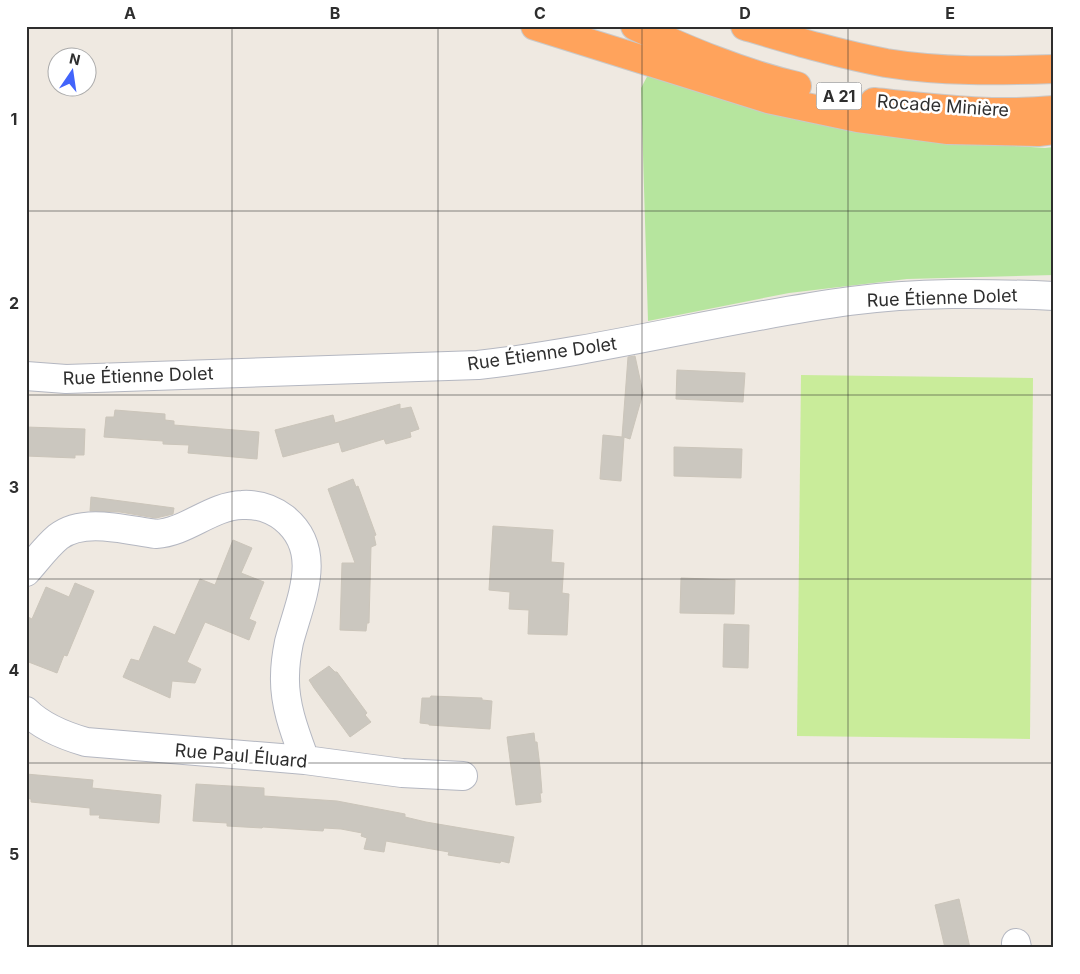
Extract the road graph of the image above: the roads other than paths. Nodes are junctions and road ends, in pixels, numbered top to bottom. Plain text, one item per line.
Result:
1 (535, 26) edge
2 (635, 26) edge
3 (745, 26) edge
4 (1054, 69) edge
5 (1054, 110) edge
6 (1054, 130) edge
7 (1054, 296) edge
8 (26, 376) edge
9 (26, 572) edge
10 (26, 711) edge
11 (305, 760) junction
12 (463, 776) dead end

1 - 6 highway
2 - 5 highway, Rocade Minière / A 21
3 - 4 highway, A 21
7 - 8 street, Rue Étienne Dolet
9 - 11 street
10 - 11 street, Rue Paul Éluard
11 - 12 street, Rue Paul Éluard

